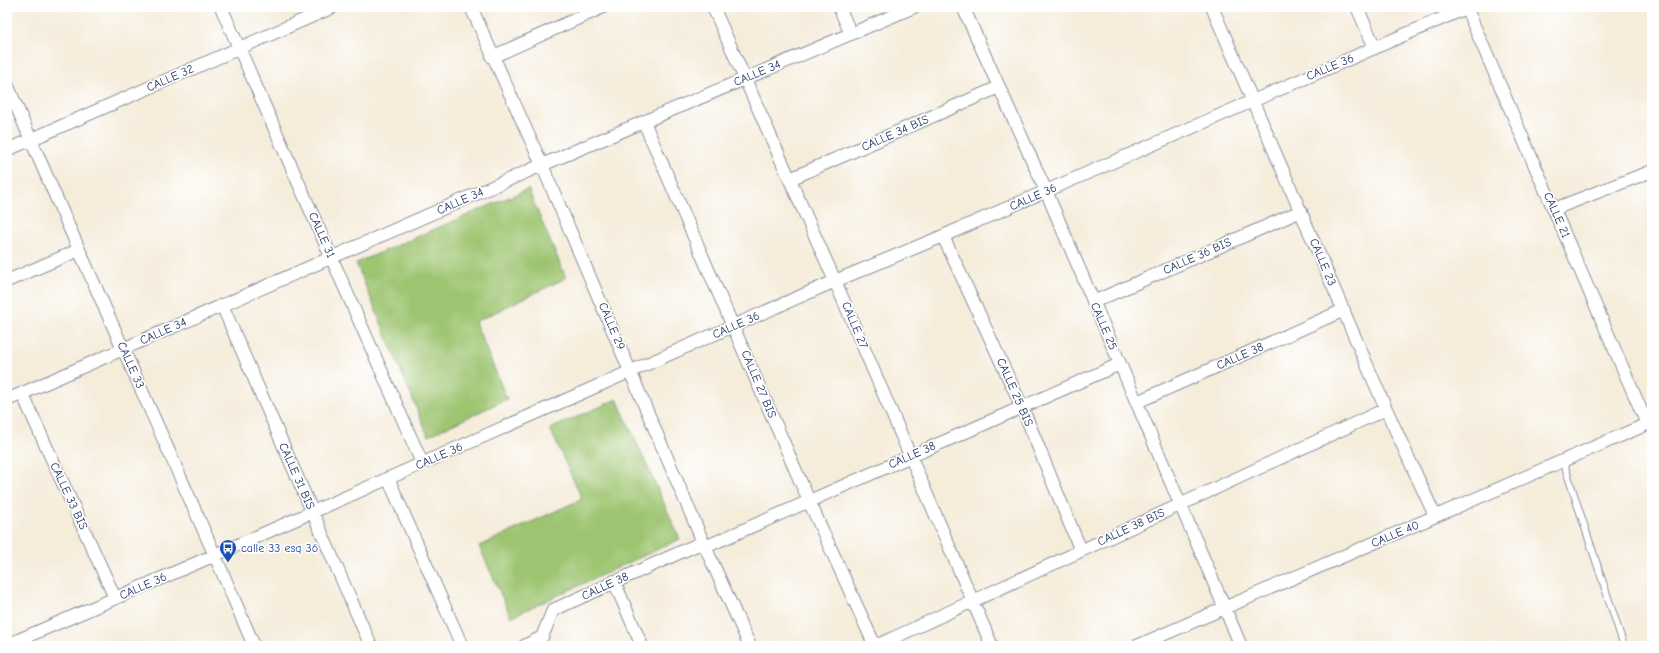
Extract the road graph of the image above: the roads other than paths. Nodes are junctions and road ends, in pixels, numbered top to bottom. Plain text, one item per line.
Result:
1 (221, 7) edge
2 (333, 7) edge
3 (471, 7) edge
4 (603, 7) edge
5 (713, 7) edge
6 (839, 7) edge
7 (914, 7) edge
8 (963, 7) edge
9 (1212, 7) edge
10 (1357, 7) edge
11 (1466, 7) edge
12 (851, 34) junction
13 (239, 48) junction
14 (1375, 48) junction
15 (492, 57) junction
16 (745, 79) junction
17 (7, 84) edge
18 (999, 87) junction
19 (1252, 101) junction
20 (644, 122) junction
21 (30, 140) junction
22 (7, 150) edge
23 (542, 165) junction
24 (1652, 171) edge
25 (790, 179) junction
26 (1046, 191) junction
27 (1554, 209) junction
28 (1301, 211) junction
29 (943, 236) junction
30 (79, 250) junction
31 (332, 257) junction
32 (7, 281) edge
33 (836, 281) junction
34 (1093, 302) junction
35 (222, 305) junction
36 (1344, 310) junction
37 (734, 326) junction
38 (123, 349) junction
39 (1120, 364) junction
40 (631, 371) junction
41 (22, 394) junction
42 (7, 400) edge
43 (1137, 402) junction
44 (1022, 407) junction
45 (1386, 409) junction
46 (1650, 423) edge
47 (912, 456) junction
48 (1563, 462) junction
49 (422, 463) junction
50 (388, 478) junction
51 (809, 501) junction
52 (1181, 504) junction
53 (312, 512) junction
54 (1435, 516) junction
55 (704, 544) junction
56 (1081, 551) junction
57 (215, 555) junction
58 (614, 581) junction
59 (115, 598) junction
60 (972, 601) junction
61 (1224, 607) junction
62 (544, 641) edge
63 (7, 645) edge
64 (254, 646) edge
65 (371, 646) edge
66 (462, 646) edge
67 (524, 646) edge
68 (642, 646) edge
69 (750, 646) edge
70 (876, 646) edge
71 (992, 646) edge
72 (1137, 646) edge
73 (1241, 646) edge
74 (1624, 646) edge

1 - 13 street, CALLE 31
2 - 13 street, CALLE 32
3 - 15 street, CALLE 29
4 - 15 street
5 - 16 street, CALLE 27
6 - 12 street
7 - 12 street, CALLE 34
8 - 18 street, CALLE 25
9 - 19 street, CALLE 23
10 - 14 street
11 - 14 street, CALLE 36
11 - 27 street, CALLE 21
12 - 16 street, CALLE 34
13 - 21 street, CALLE 32
13 - 31 street, CALLE 31
14 - 19 street, CALLE 36
15 - 23 street, CALLE 29
16 - 20 street, CALLE 34
16 - 25 street, CALLE 27
17 - 21 street, CALLE 33
18 - 25 street, CALLE 34 BIS
18 - 26 street, CALLE 25
19 - 26 street, CALLE 36
19 - 28 street, CALLE 23
20 - 23 street, CALLE 34
20 - 37 street, CALLE 27 BIS
21 - 22 street, CALLE 32
21 - 30 street, CALLE 33
23 - 31 street, CALLE 34
23 - 40 street, CALLE 29
24 - 27 street
25 - 33 street, CALLE 27
26 - 29 street, CALLE 36
26 - 34 street, CALLE 25
27 - 46 street, CALLE 21
28 - 34 street, CALLE 36 BIS
28 - 36 street, CALLE 23
29 - 33 street, CALLE 36
29 - 44 street, CALLE 25 BIS
30 - 32 street
30 - 38 street, CALLE 33
31 - 35 street, CALLE 34
31 - 49 street, CALLE 31
33 - 37 street, CALLE 36
33 - 47 street, CALLE 27
34 - 39 street, CALLE 25
35 - 38 street, CALLE 34
35 - 53 street, CALLE 31 BIS
36 - 43 street, CALLE 38
36 - 45 street, CALLE 23
37 - 40 street, CALLE 36
37 - 51 street, CALLE 27 BIS
38 - 41 street, CALLE 34
38 - 57 street, CALLE 33
39 - 43 street, CALLE 25
39 - 44 street, CALLE 38
40 - 49 street, CALLE 36
40 - 55 street, CALLE 29
41 - 42 street, CALLE 34
41 - 59 street, CALLE 33 BIS
43 - 52 street, CALLE 25
44 - 47 street, CALLE 38
44 - 56 street, CALLE 25 BIS
45 - 52 street, CALLE 38 BIS
45 - 54 street, CALLE 23
46 - 48 street, CALLE 40
47 - 51 street, CALLE 38
47 - 60 street, CALLE 27
48 - 54 street, CALLE 40
48 - 74 lane
49 - 50 street, CALLE 36
50 - 53 street, CALLE 36
50 - 66 street
51 - 55 street, CALLE 38
51 - 70 street, CALLE 27 BIS
52 - 56 street, CALLE 38 BIS
52 - 61 street, CALLE 25
53 - 57 street, CALLE 36
53 - 65 street, CALLE 31 BIS
54 - 61 street, CALLE 40
55 - 58 street, CALLE 38
55 - 69 street, CALLE 29
56 - 60 street, CALLE 38 BIS
57 - 59 street, CALLE 36
57 - 64 street, CALLE 33
58 - 62 street, CALLE 38
58 - 68 street
59 - 63 street, CALLE 36
60 - 70 street, CALLE 38 BIS
60 - 71 street, CALLE 27
61 - 72 street, CALLE 40
61 - 73 street, CALLE 25
62 - 67 street, CALLE 38

